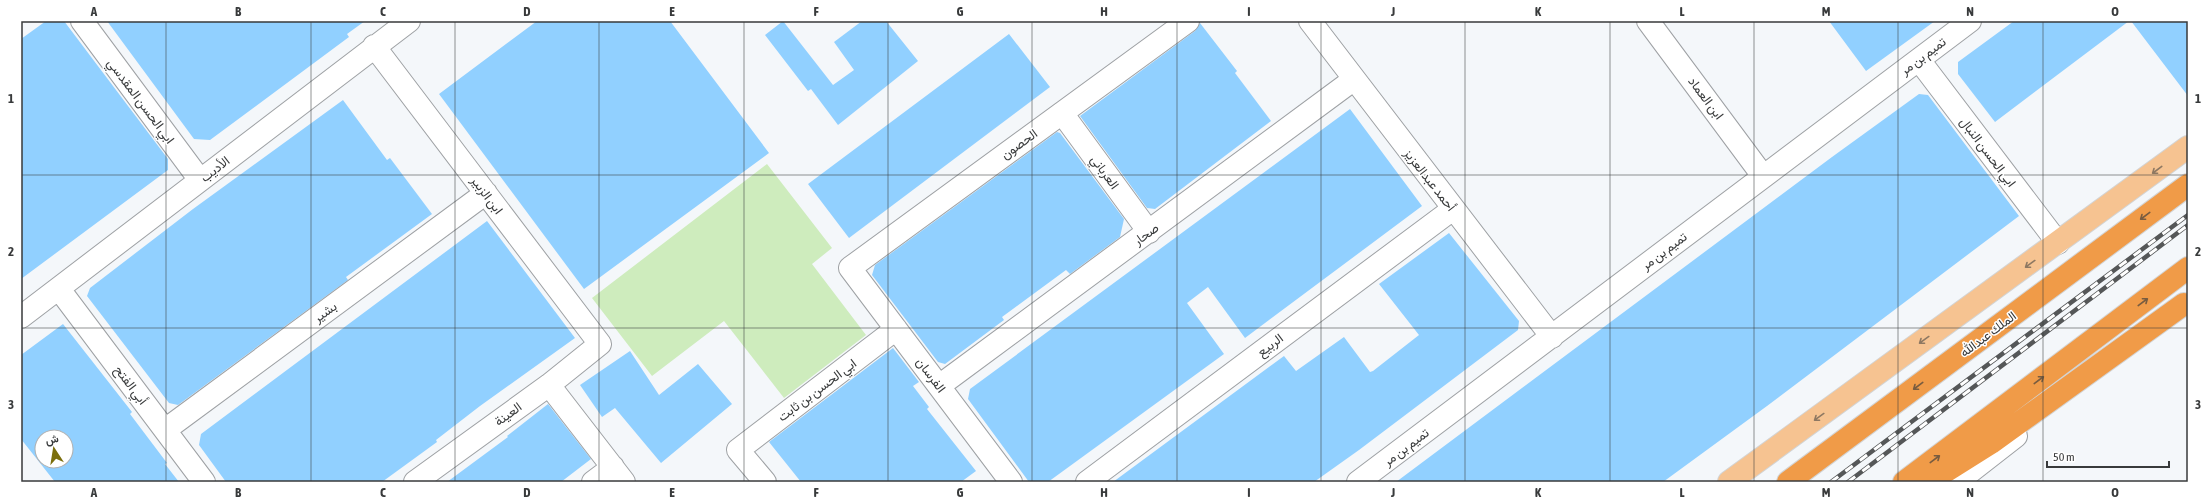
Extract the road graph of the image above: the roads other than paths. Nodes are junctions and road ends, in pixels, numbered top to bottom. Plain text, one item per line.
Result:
1 (82, 21) edge
2 (409, 21) edge
3 (1188, 21) edge
4 (1310, 21) edge
5 (1970, 21) edge
6 (1655, 23) edge
7 (374, 46) junction
8 (1919, 60) junction
9 (1353, 80) junction
10 (1062, 113) junction
11 (2188, 147) edge
12 (1763, 176) junction
13 (200, 180) junction
14 (2188, 185) edge
15 (486, 193) junction
16 (1453, 209) junction
17 (1149, 232) junction
18 (2058, 243) junction
19 (850, 268) joint
20 (2188, 268) edge
21 (59, 289) junction
22 (2186, 303) edge
23 (21, 317) edge
24 (896, 329) junction
25 (1552, 337) junction
26 (600, 344) joint
27 (549, 385) junction
28 (939, 386) junction
29 (165, 430) junction
30 (1859, 430) junction
31 (619, 474) edge
32 (1364, 480) edge
33 (204, 482) edge
34 (415, 482) edge
35 (593, 482) edge
36 (763, 482) edge
37 (1012, 482) edge
38 (1087, 482) edge
39 (1729, 482) edge
40 (1783, 482) edge
41 (1788, 482) edge
42 (1904, 482) edge
43 (1929, 482) edge
44 (1957, 482) edge

1 - 13 street, ابي الحسن المقدسي
2 - 7 street, الأديب
3 - 10 street, الحصون
4 - 9 street, أحمد عبدالعزيز
5 - 8 street, تميم بن مر
6 - 12 street, ابن العماد
7 - 13 street, الأديب
7 - 15 street, ابن الزبير
8 - 12 street, تميم بن مر
8 - 18 street, ابي الحسن النبال
9 - 16 street, أحمد عبدالعزيز
9 - 17 street, صحار
10 - 17 street, العرباني
10 - 19 street, الحصون
11 -> 18 main road
12 - 25 street, تميم بن مر
13 - 21 street, الأديب
14 -> 30 highway, الملك عبدالله
15 - 26 street, ابن الزبير
15 - 29 street, بشير
16 - 25 street, أحمد عبدالعزيز
16 - 38 street, الربيع
17 - 28 street, صحار
18 -> 39 main road
19 - 24 street, الفرسان
42 -> 20 highway
21 - 23 street, الأديب
21 - 29 street, أبي الفتح
22 - 43 highway
22 - 44 street
24 - 28 street, الفرسان
24 - 36 street, ابي الحسن بن ثابت
25 - 32 street, تميم بن مر
26 - 27 street, العينة
27 - 31 street
27 - 34 street, العينة
28 - 37 street, الفرسان
29 - 33 street, أبي الفتح
30 - 40 highway
30 - 41 highway, الملك عبدالله
31 - 35 street

